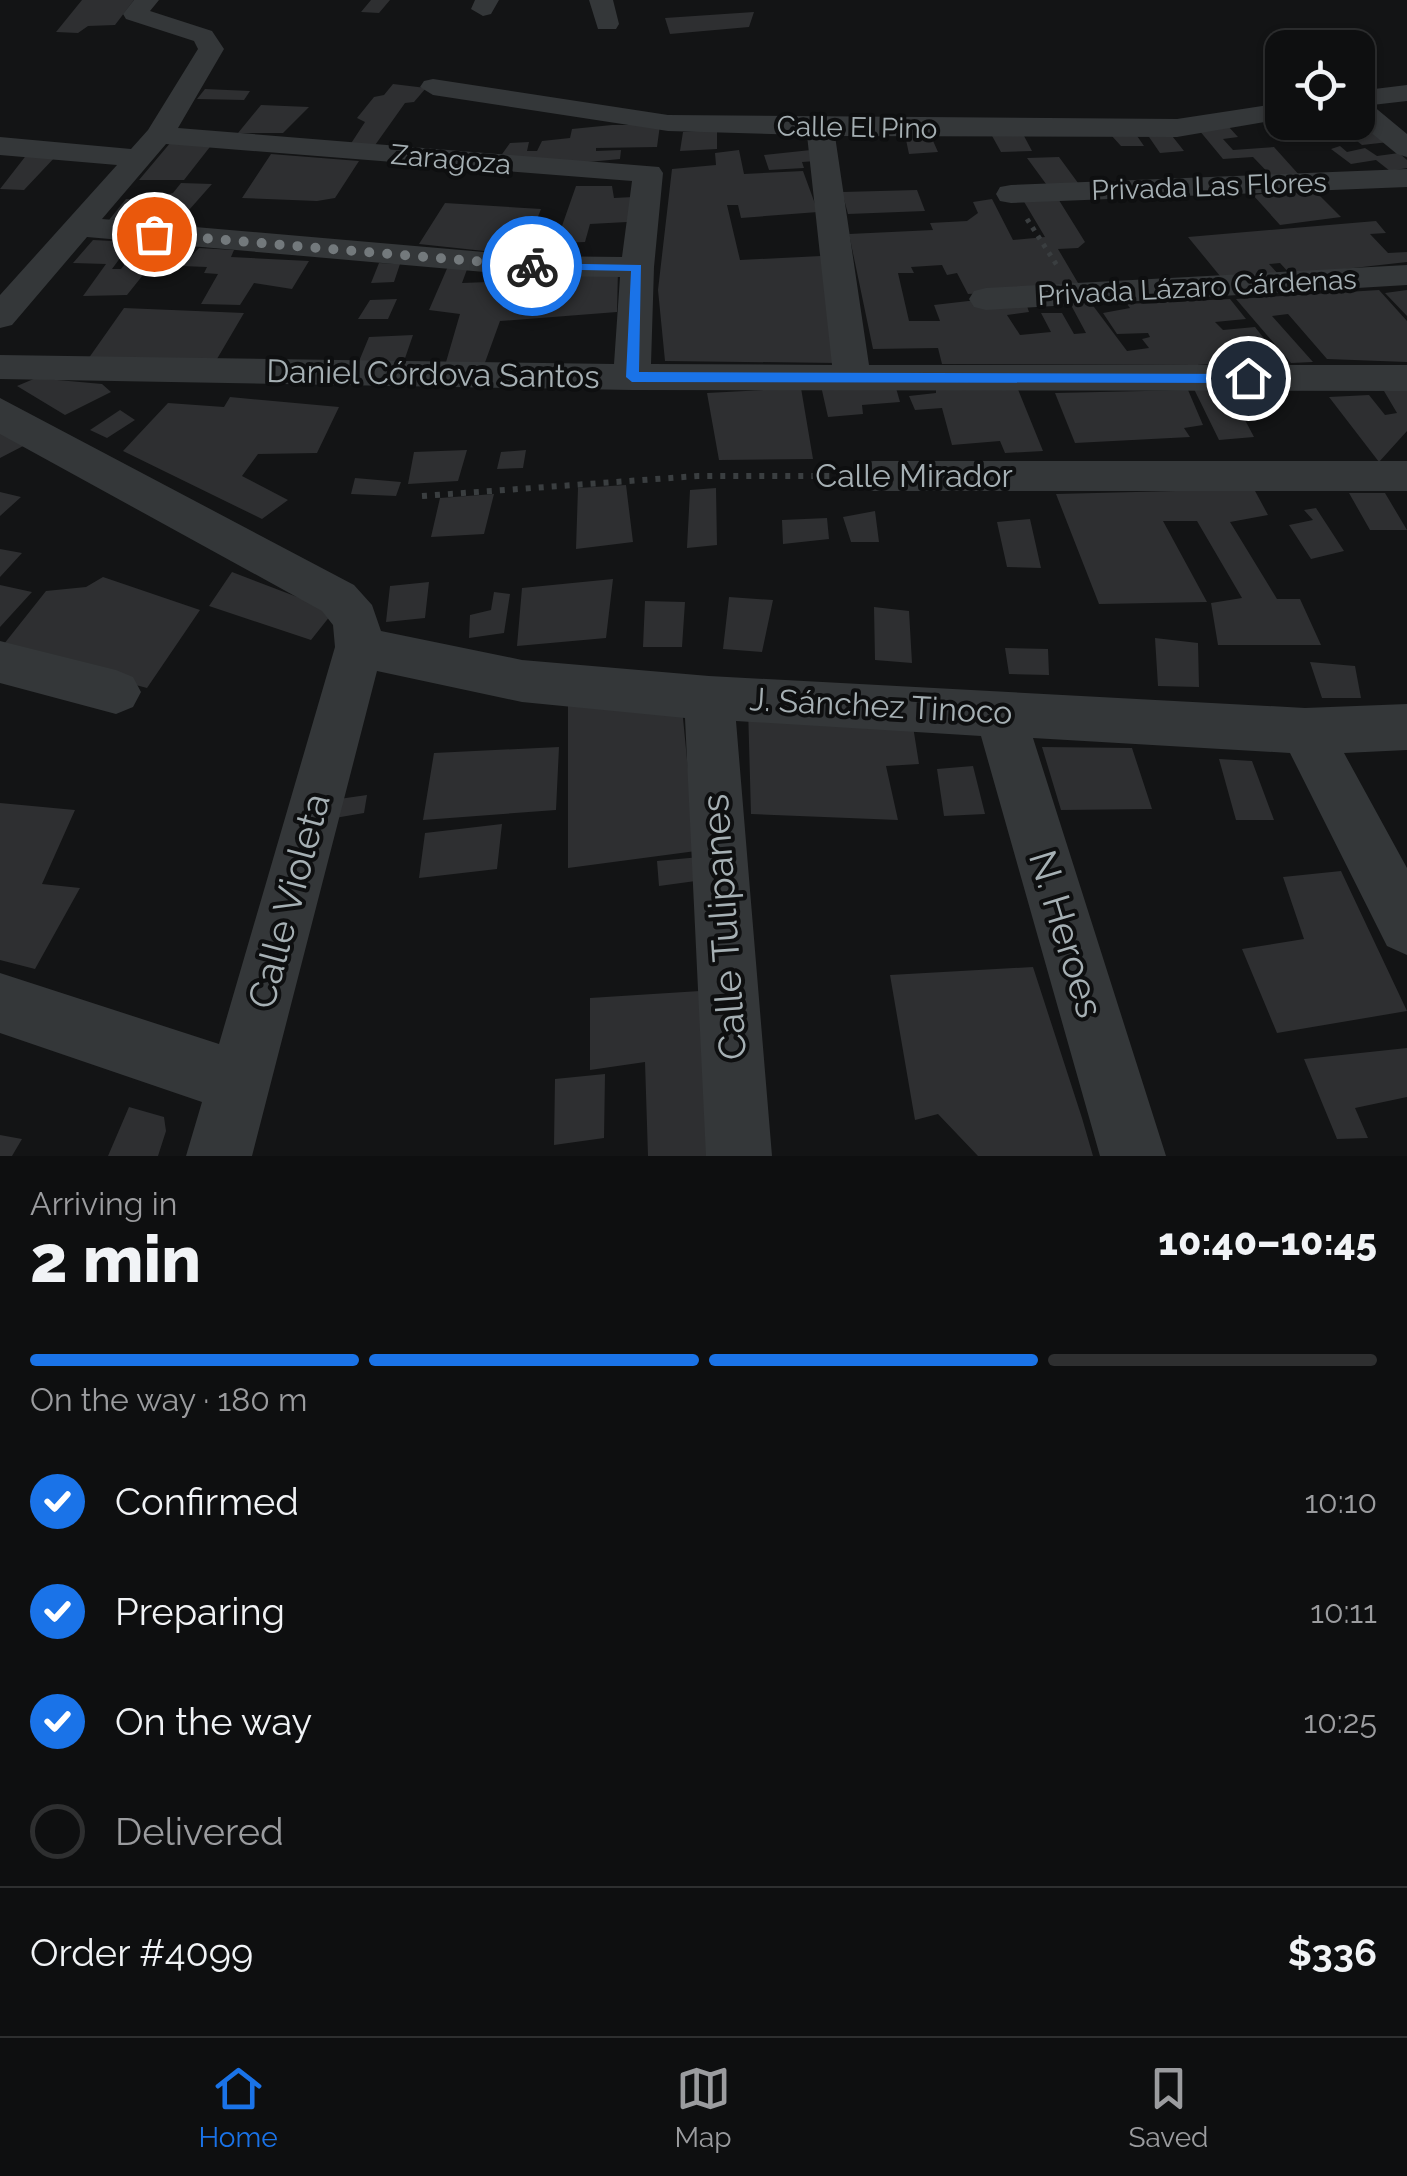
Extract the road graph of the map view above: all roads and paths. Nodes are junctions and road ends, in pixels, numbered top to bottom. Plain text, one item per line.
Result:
1 (146, 0) edge
2 (433, 88) dead end
3 (1407, 94) edge
4 (1375, 97) edge
5 (1265, 114) edge
6 (1375, 122) edge
7 (820, 128) junction
8 (0, 146) edge
9 (149, 147) junction
10 (1407, 148) edge
11 (1407, 178) edge
12 (1011, 194) joint
13 (79, 228) junction
14 (637, 268) junction
15 (1407, 275) edge
16 (1075, 294) junction
17 (986, 299) dead end
18 (0, 317) edge
19 (0, 366) edge
20 (632, 377) junction
21 (852, 378) junction
22 (1407, 378) edge
23 (0, 412) edge
24 (1405, 474) edge
25 (873, 476) joint
26 (422, 496) dead end
27 (359, 647) junction
28 (0, 662) edge
29 (116, 692) dead end
30 (708, 698) junction
31 (999, 711) junction
32 (1407, 727) edge
33 (1305, 732) junction
34 (1407, 926) edge
35 (0, 1003) edge
36 (239, 1083) junction
37 (219, 1156) edge
38 (739, 1156) edge
39 (1134, 1156) edge

1 - 9 street
2 - 7 street, Calle El Pino
3 - 4 street
5 - 7 street, Calle El Pino
6 - 10 street
7 - 21 street
8 - 9 street
9 - 13 street
9 - 14 street, Zaragoza
11 - 12 street, Privada Las Flores
12 - 16 path
13 - 14 street
13 - 18 street
14 - 20 street, Zaragoza
15 - 16 street, Privada Lázaro Cárdenas
16 - 17 street, Privada Lázaro Cárdenas
19 - 20 street, Daniel Córdova Santos
20 - 21 street, Daniel Córdova Santos
21 - 22 street, Daniel Córdova Santos
23 - 27 street
24 - 25 street, Calle Mirador
25 - 26 path, Calle Mirador
27 - 30 street, J. Sánchez Tinoco
27 - 36 street, Calle Violeta
28 - 29 street
30 - 31 street, J. Sánchez Tinoco
30 - 38 street, Calle Tulipanes
31 - 33 street, J. Sánchez Tinoco
31 - 39 street, N. Heroes
32 - 33 street, J. Sánchez Tinoco
33 - 34 street
35 - 36 street
36 - 37 street, Calle Violeta

